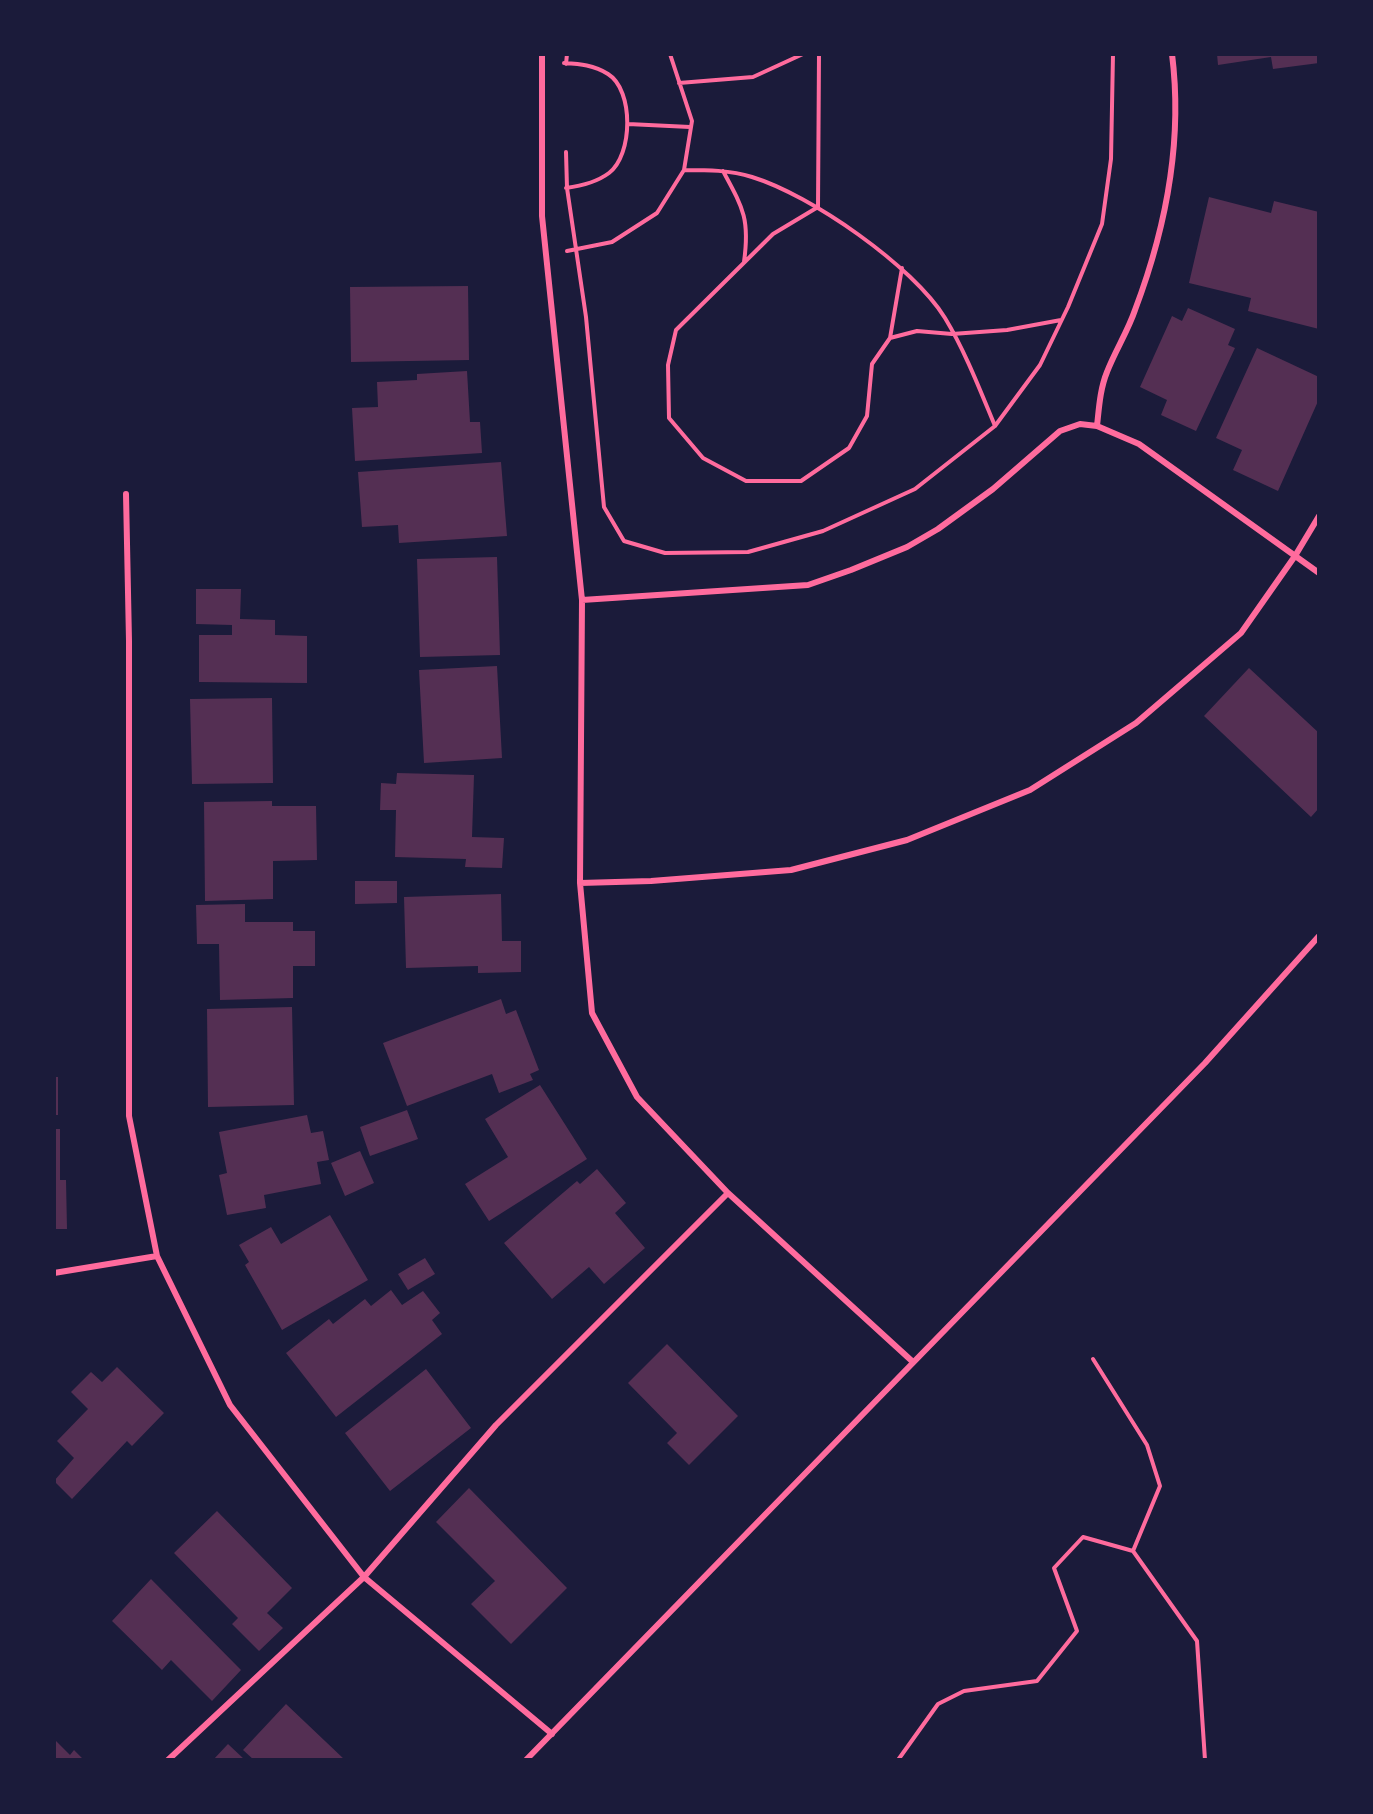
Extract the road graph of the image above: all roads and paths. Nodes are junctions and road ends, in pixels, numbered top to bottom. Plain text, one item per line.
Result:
1 (542, 54) edge
2 (567, 54) edge
3 (670, 54) edge
4 (803, 54) edge
5 (819, 54) edge
6 (1113, 54) edge
7 (1172, 54) edge
8 (792, 56) edge
9 (542, 62) junction
10 (566, 63) junction
11 (566, 74) dead end
12 (679, 83) junction
13 (628, 124) junction
14 (690, 127) junction
15 (566, 140) dead end
16 (684, 170) junction
17 (723, 171) junction
18 (567, 188) junction
19 (542, 190) junction
20 (818, 207) junction
21 (577, 249) junction
22 (546, 255) junction
23 (744, 263) junction
24 (902, 267) junction
25 (1061, 320) junction
26 (952, 334) junction
27 (891, 338) junction
28 (995, 426) junction
29 (1097, 426) junction
30 (126, 494) dead end
31 (1319, 516) edge
32 (1295, 556) junction
33 (1319, 573) edge
34 (582, 600) junction
35 (580, 883) junction
36 (1319, 936) edge
37 (728, 1193) junction
38 (157, 1256) junction
39 (54, 1273) edge
40 (1094, 1359) dead end
41 (912, 1362) junction
42 (1133, 1551) junction
43 (364, 1577) junction
44 (552, 1734) junction
45 (168, 1760) edge
46 (526, 1760) edge
47 (898, 1760) edge
48 (1205, 1760) edge

1 - 9 street
2 - 10 path
3 - 12 path
4 - 8 path
5 - 20 path
6 - 25 path
7 - 29 street
8 - 12 path
9 - 10 path
9 - 19 street
10 - 11 path
10 - 13 path
12 - 14 path
13 - 14 path
13 - 18 path
14 - 16 path
15 - 18 path
16 - 17 path
16 - 21 path
17 - 20 path
17 - 23 path
18 - 19 path
18 - 21 path
19 - 22 street
20 - 23 path
20 - 24 path
21 - 22 path
21 - 28 path
22 - 34 street
23 - 27 path
24 - 26 path
24 - 27 path
25 - 26 path
25 - 28 path
26 - 27 path
26 - 28 path
29 - 32 street
29 - 34 street
30 - 38 street
31 - 32 street
32 - 33 street
32 - 35 street
34 - 35 street
35 - 37 street
36 - 41 street
37 - 41 street
37 - 43 street
38 - 39 street
38 - 43 street
40 - 42 path
41 - 44 street
42 - 47 path
42 - 48 path
43 - 44 street
43 - 45 street
44 - 46 street

